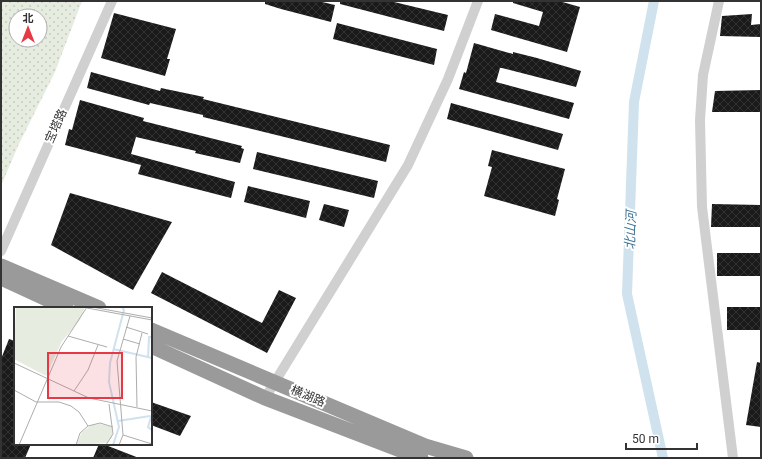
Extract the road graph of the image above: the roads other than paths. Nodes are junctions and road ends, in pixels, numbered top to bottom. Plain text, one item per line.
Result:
1 (112, 1) edge
2 (478, 1) edge
3 (719, 1) edge
4 (1, 251) edge
5 (1, 266) edge
6 (1, 278) edge
7 (64, 307) edge
8 (97, 307) edge
9 (152, 330) edge
10 (152, 346) edge
11 (274, 382) junction
12 (265, 398) junction
13 (421, 458) edge
14 (466, 458) edge
15 (733, 458) edge

1 - 4 street, 宝塔路
2 - 11 street
3 - 15 street
5 - 8 highway
6 - 7 highway
9 - 11 highway, 横湖路
10 - 12 highway, 横湖路
11 - 12 street
11 - 14 highway, 横湖路
12 - 13 highway, 横湖路

